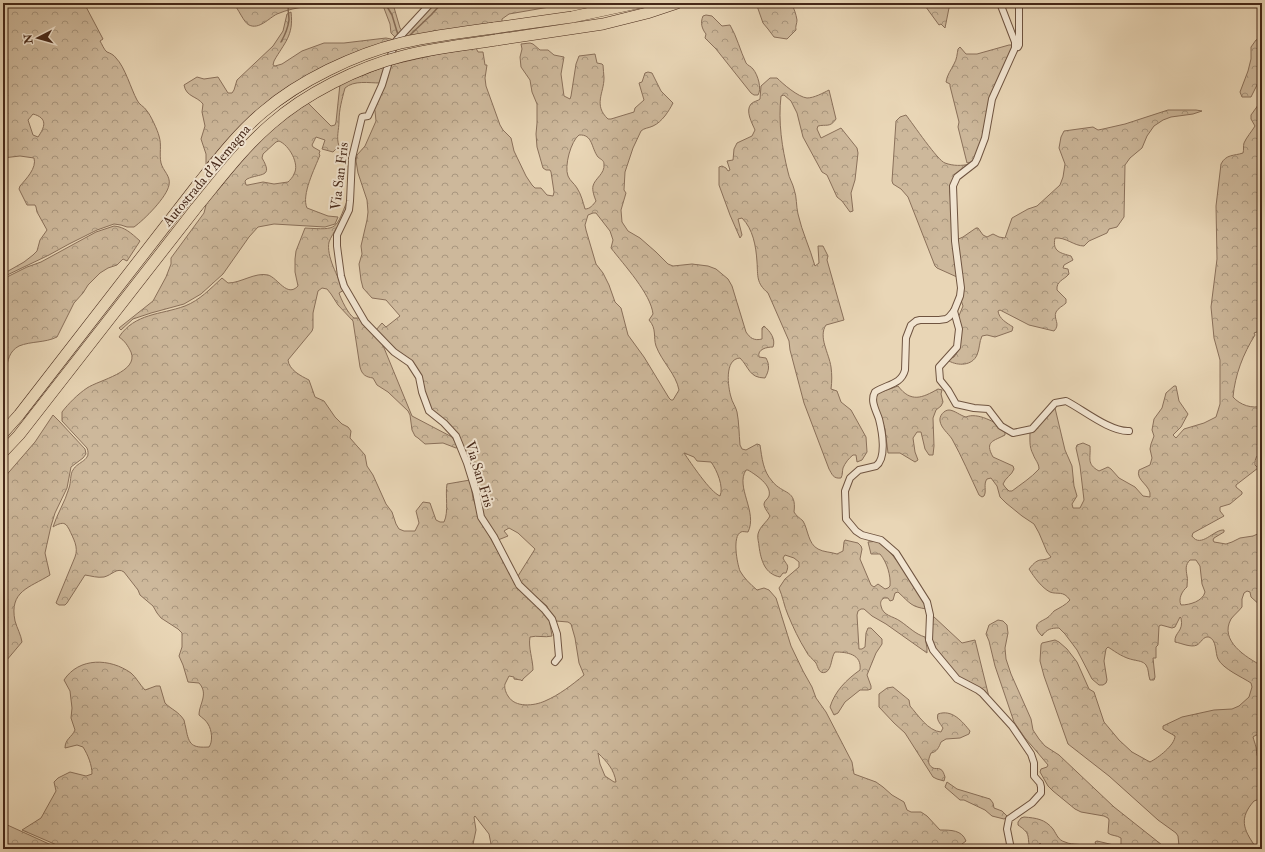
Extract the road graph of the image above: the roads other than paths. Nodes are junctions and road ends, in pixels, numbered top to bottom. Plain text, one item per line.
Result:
1 (431, 3) edge
2 (637, 3) edge
3 (677, 3) edge
4 (1000, 3) edge
5 (1019, 3) edge
6 (1015, 48) junction
7 (954, 311) junction
8 (1129, 431) dead end
9 (3, 433) edge
10 (3, 452) edge
11 (555, 662) dead end
12 (1011, 849) edge

1 - 11 street, Via San Fris
2 - 9 highway, Autostrada d'Alemagna, bridge
3 - 10 highway, Autostrada d'Alemagna, bridge
4 - 6 street
5 - 6 street
6 - 7 street
7 - 8 street
7 - 12 street

